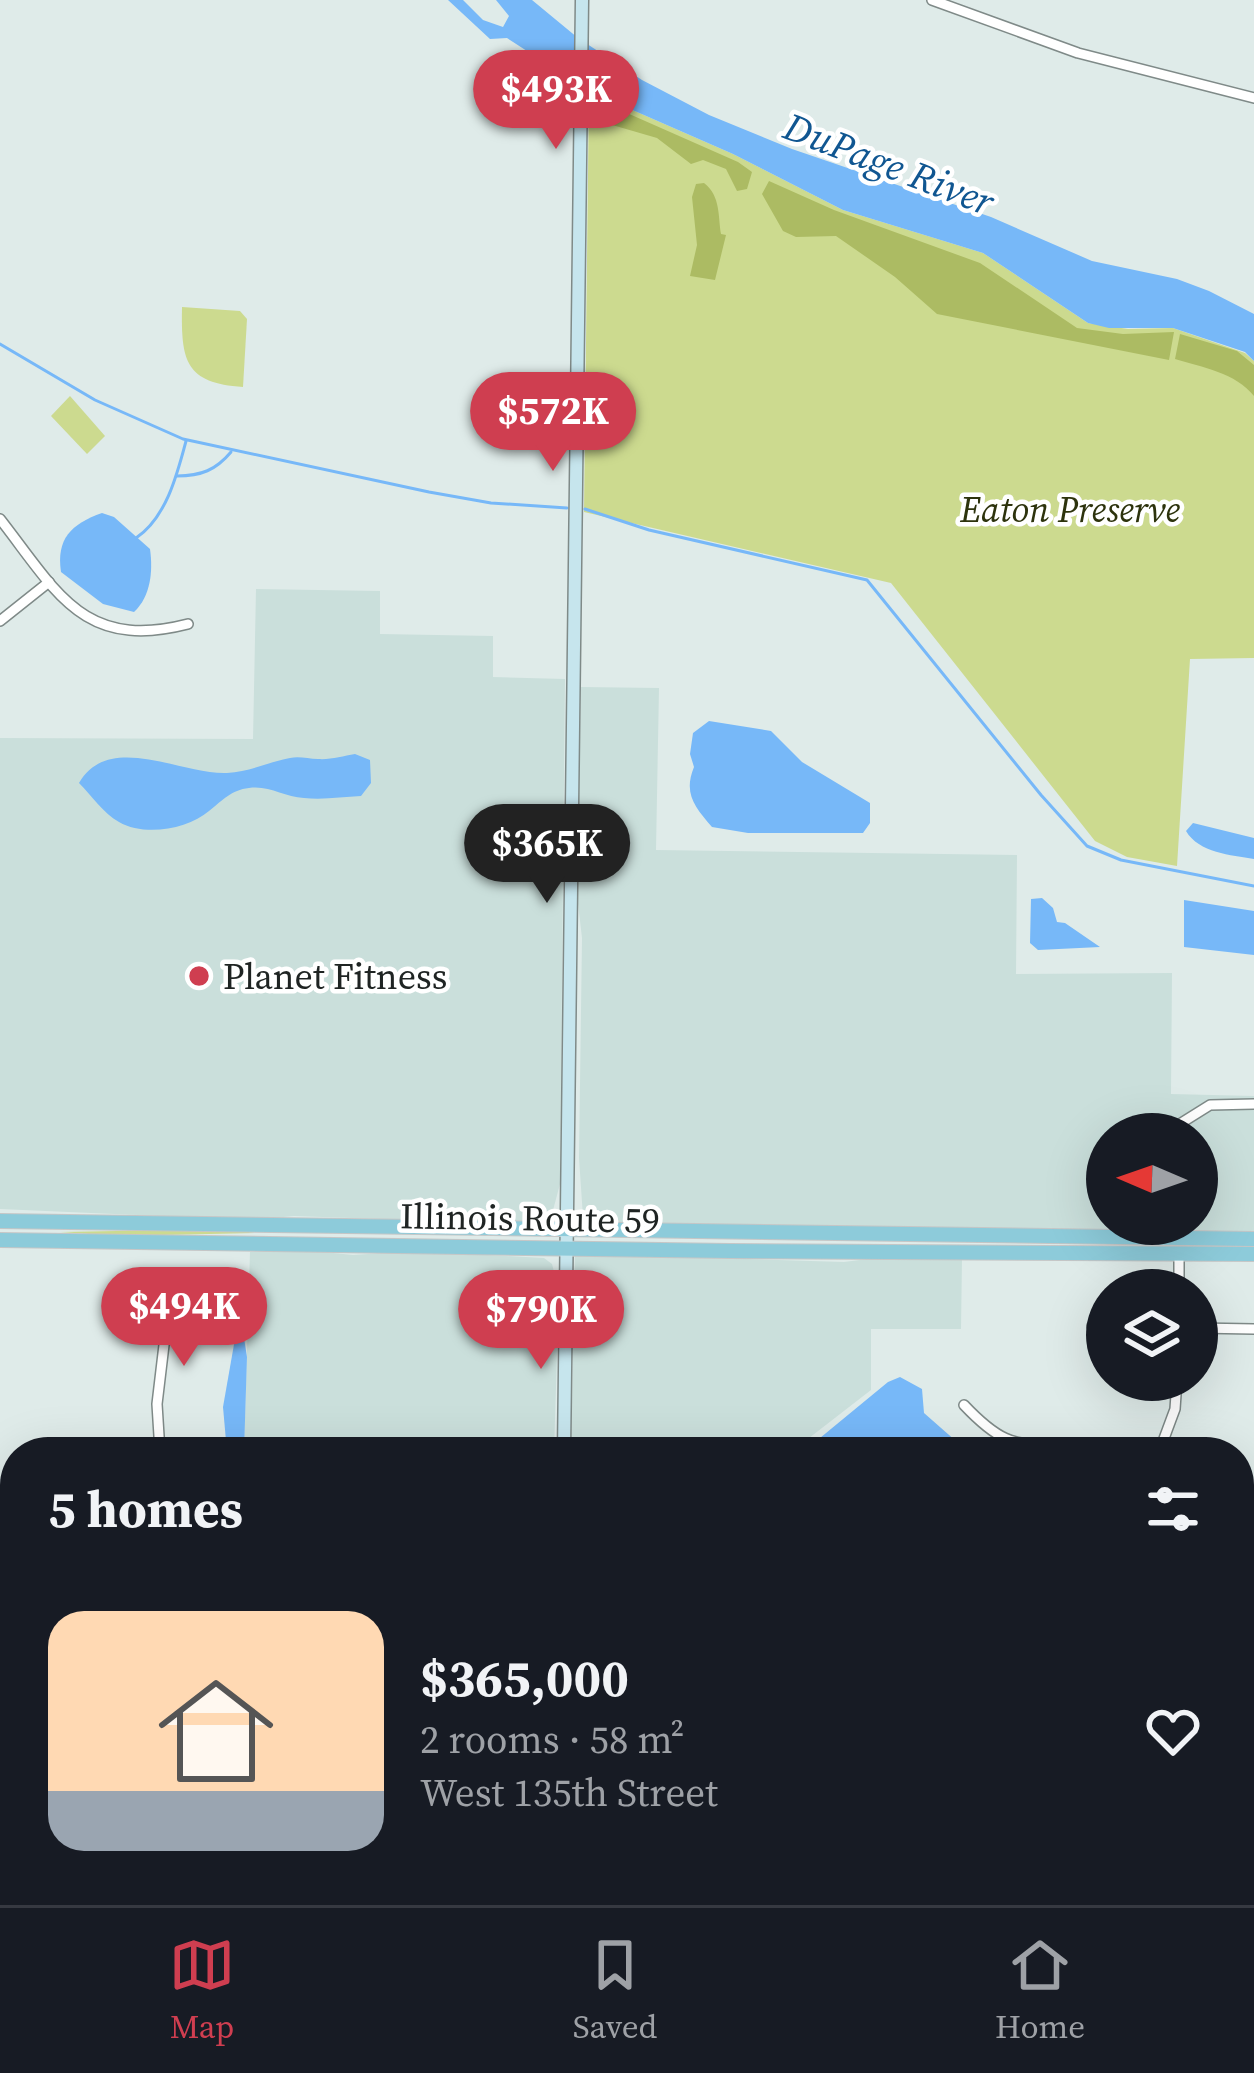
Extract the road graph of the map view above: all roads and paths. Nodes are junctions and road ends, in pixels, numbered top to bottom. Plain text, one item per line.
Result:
1 (582, 0) edge
2 (936, 1) edge
3 (1254, 98) edge
4 (0, 519) edge
5 (49, 582) junction
6 (0, 621) edge
7 (188, 624) dead end
8 (1254, 1104) edge
9 (1198, 1113) edge
10 (0, 1221) edge
11 (46, 1221) junction
12 (568, 1230) junction
13 (886, 1237) junction
14 (1086, 1239) edge
15 (1254, 1239) edge
16 (0, 1240) edge
17 (38, 1240) junction
18 (1218, 1242) edge
19 (1179, 1245) junction
20 (567, 1248) junction
21 (859, 1252) junction
22 (1254, 1254) edge
23 (1178, 1269) edge
24 (171, 1286) dead end
25 (1218, 1328) edge
26 (1254, 1329) edge
27 (1175, 1401) edge
28 (964, 1405) dead end
29 (159, 1437) edge
30 (564, 1437) edge
31 (999, 1437) edge
32 (1164, 1437) edge

1 - 12 street
2 - 3 street
4 - 5 street
5 - 6 street
5 - 7 street
8 - 9 street
10 - 11 main road, Illinois Route 59
11 - 12 main road, Illinois Route 59
11 - 17 main road
12 - 13 main road, Illinois Route 59
12 - 20 street
13 - 14 main road, Illinois Route 59
13 - 21 main road
15 - 18 main road
16 - 17 main road, Illinois Route 59
17 - 20 main road, Illinois Route 59
19 - 21 main road, Illinois Route 59
19 - 22 main road
19 - 23 street
20 - 21 main road, Illinois Route 59
20 - 30 street
24 - 29 street
25 - 26 street
27 - 32 street
28 - 31 street

